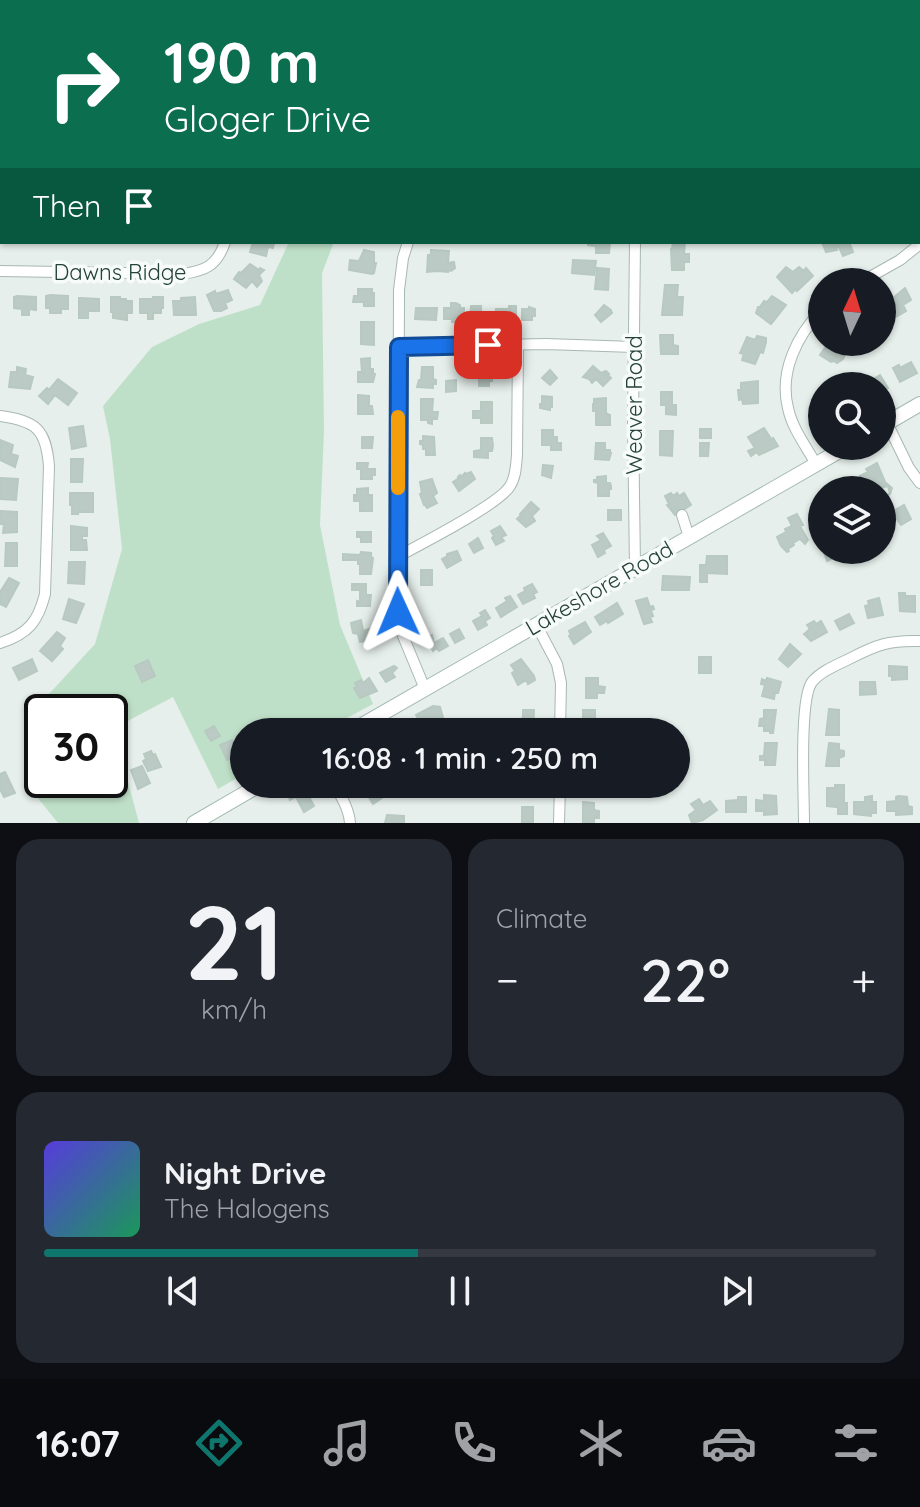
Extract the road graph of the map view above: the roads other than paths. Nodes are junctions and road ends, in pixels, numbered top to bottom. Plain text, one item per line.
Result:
1 (224, 244) edge
2 (407, 244) edge
3 (635, 244) edge
4 (920, 244) edge
5 (886, 268) edge
6 (0, 271) edge
7 (808, 326) edge
8 (518, 345) junction
9 (399, 347) junction
10 (634, 347) junction
11 (920, 404) edge
12 (0, 416) edge
13 (896, 418) edge
14 (896, 446) edge
15 (823, 460) edge
16 (816, 464) junction
17 (920, 483) edge
18 (682, 515) dead end
19 (689, 537) junction
20 (397, 557) junction
21 (635, 567) junction
22 (536, 624) junction
23 (920, 641) edge
24 (0, 643) edge
25 (425, 689) junction
26 (374, 718) edge
27 (560, 718) edge
28 (237, 798) edge
29 (342, 798) edge
30 (560, 798) edge
31 (194, 823) edge
32 (350, 823) edge
33 (559, 823) edge
34 (804, 823) edge

1 - 6 street, Dawns Ridge
2 - 9 street
3 - 10 street, Weaver Road
4 - 5 street
7 - 16 street
8 - 9 street
8 - 10 street
8 - 20 street
9 - 20 street
10 - 21 street, Weaver Road
11 - 13 street
12 - 24 street
14 - 17 street
15 - 16 street, Lakeshore Road
16 - 19 street, Lakeshore Road
18 - 19 street
19 - 21 street, Lakeshore Road
20 - 25 street
21 - 22 street, Lakeshore Road
22 - 25 street, Lakeshore Road
22 - 27 street
23 - 34 street
25 - 26 street, Lakeshore Road
28 - 31 street
29 - 32 street
30 - 33 street

